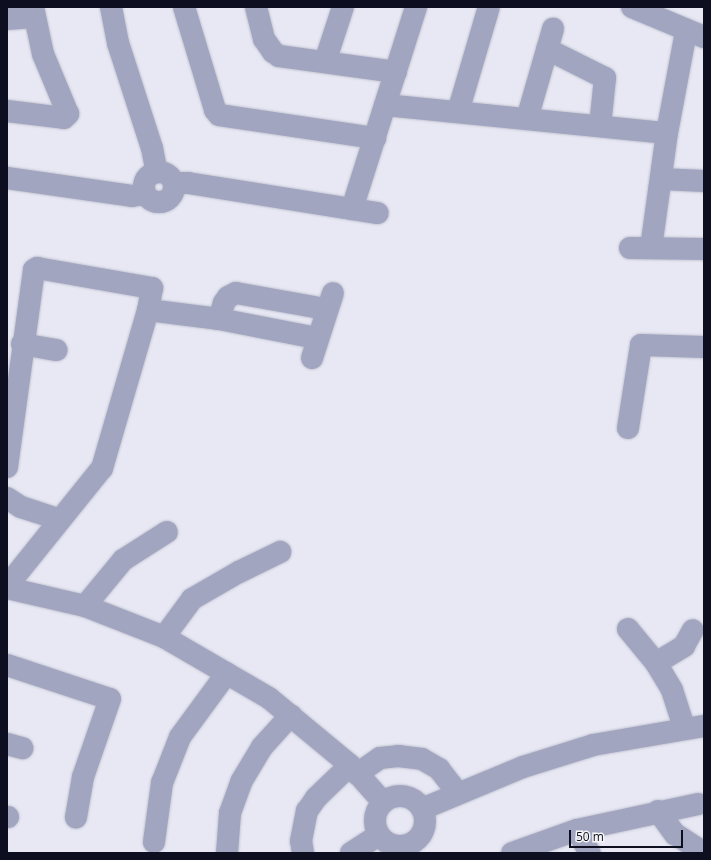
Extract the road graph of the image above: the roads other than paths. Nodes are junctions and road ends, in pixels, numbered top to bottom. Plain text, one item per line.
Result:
1 (111, 7) edge
2 (184, 7) edge
3 (256, 7) edge
4 (343, 7) edge
5 (416, 7) edge
6 (490, 7) edge
7 (632, 7) edge
8 (34, 12) edge
9 (7, 20) edge
10 (553, 29) dead end
11 (695, 34) edge
12 (547, 49) junction
13 (325, 62) junction
14 (396, 72) junction
15 (385, 105) junction
16 (7, 111) edge
17 (458, 112) junction
18 (527, 119) junction
19 (600, 126) junction
20 (667, 133) junction
21 (375, 138) junction
22 (7, 178) edge
23 (165, 178) junction
24 (661, 179) junction
25 (704, 181) edge
26 (352, 209) junction
27 (378, 213) dead end
28 (630, 248) dead end
29 (651, 248) junction
30 (704, 249) edge
31 (148, 310) junction
32 (220, 319) junction
33 (22, 344) junction
34 (704, 347) edge
35 (56, 350) dead end
36 (628, 428) dead end
37 (7, 467) edge
38 (7, 498) edge
39 (59, 519) junction
40 (167, 532) dead end
41 (280, 552) dead end
42 (7, 587) edge
43 (85, 606) junction
44 (628, 629) dead end
45 (693, 630) dead end
46 (164, 637) junction
47 (656, 663) junction
48 (7, 665) edge
49 (227, 673) junction
50 (290, 715) junction
51 (694, 727) edge
52 (354, 770) junction
53 (457, 792) junction
54 (383, 802) junction
55 (698, 804) dead end
56 (422, 809) junction
57 (658, 811) junction
58 (76, 817) dead end
59 (577, 830) junction
60 (379, 835) junction
61 (154, 842) dead end
62 (413, 848) edge
63 (227, 853) edge
64 (303, 853) edge
65 (351, 853) edge
66 (512, 853) edge
67 (590, 853) edge
68 (704, 853) edge

1 - 23 street
2 - 21 street
3 - 13 street
4 - 13 street
5 - 14 street
6 - 17 street
7 - 11 street
8 - 9 street
8 - 16 street
10 - 12 street
11 - 20 street
12 - 18 street
12 - 19 street
13 - 14 street
14 - 15 street
15 - 17 street
15 - 21 street
17 - 18 street
18 - 19 street
19 - 20 street
20 - 24 street
21 - 26 street
22 - 23 street
23 - 26 street
24 - 25 street
24 - 29 street
26 - 27 street
28 - 29 street
29 - 30 street
31 - 32 street
31 - 33 street
31 - 39 street
32 - 32 street
33 - 35 street
33 - 37 street
34 - 36 street
38 - 39 street
39 - 42 street
40 - 43 street
41 - 46 street
42 - 43 street
43 - 46 street
44 - 47 street
45 - 47 street
46 - 49 street
47 - 51 street
48 - 58 street
49 - 50 street
49 - 61 street
50 - 52 street
50 - 63 street
51 - 53 street
52 - 53 street
52 - 54 street
52 - 64 street
53 - 56 street
54 - 56 street
54 - 60 street
55 - 57 street
56 - 62 street
57 - 59 street
57 - 68 street
59 - 66 street
59 - 67 street
60 - 62 street
60 - 65 street

